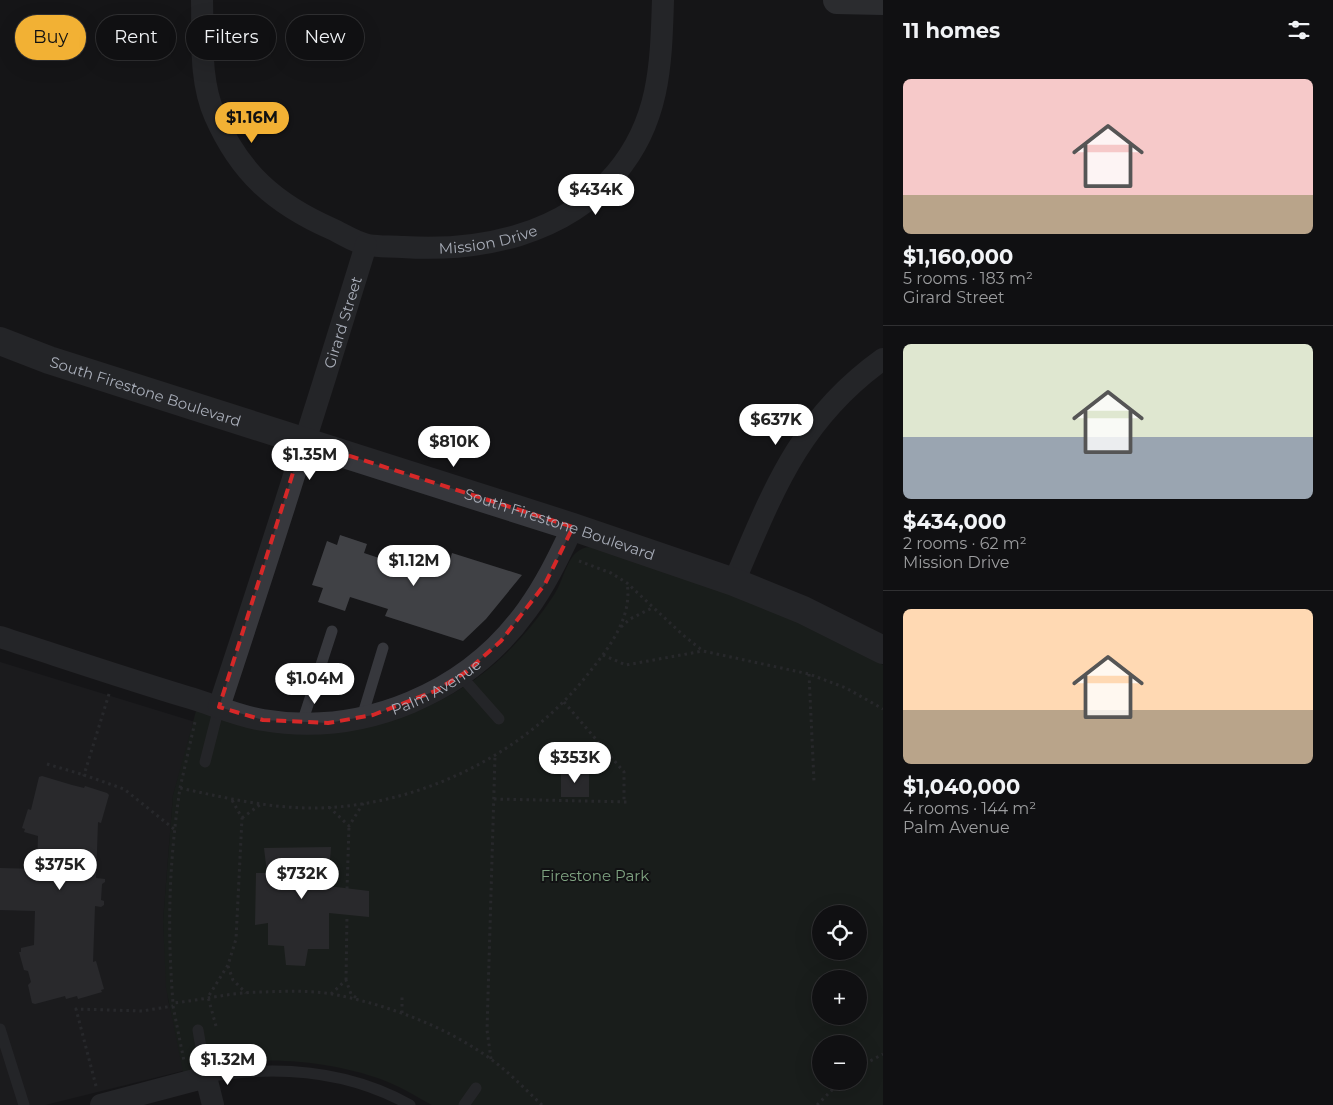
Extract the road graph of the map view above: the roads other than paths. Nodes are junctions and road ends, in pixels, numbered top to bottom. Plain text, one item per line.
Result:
1 (202, 0) edge
2 (663, 0) edge
3 (838, 0) edge
4 (883, 1) edge
5 (366, 244) junction
6 (0, 341) edge
7 (883, 359) edge
8 (303, 441) junction
9 (573, 528) junction
10 (734, 582) junction
11 (332, 631) dead end
12 (0, 637) edge
13 (383, 648) dead end
14 (883, 650) edge
15 (461, 676) junction
16 (219, 707) junction
17 (362, 717) junction
18 (499, 719) dead end
19 (302, 724) junction
20 (205, 762) dead end
21 (0, 1029) edge
22 (198, 1030) dead end
23 (206, 1077) junction
24 (476, 1088) dead end
25 (100, 1098) edge
26 (24, 1105) edge
27 (214, 1105) edge
28 (410, 1105) edge
29 (464, 1105) edge

1 - 5 street
2 - 5 street, Mission Drive
3 - 4 main road
5 - 8 street, Girard Street
6 - 8 street, South Firestone Boulevard
7 - 10 street
8 - 9 street, South Firestone Boulevard
8 - 16 street, Girard Street
9 - 10 street, South Firestone Boulevard
9 - 15 street, Palm Avenue
10 - 14 street, South Firestone Boulevard
11 - 19 lane
12 - 16 street, Palm Avenue
13 - 17 lane
15 - 17 street, Palm Avenue
15 - 18 lane
16 - 19 street, Palm Avenue
16 - 20 lane
17 - 19 street, Palm Avenue
21 - 26 lane
22 - 23 lane
23 - 25 street
23 - 27 street
23 - 28 lane
24 - 29 lane

